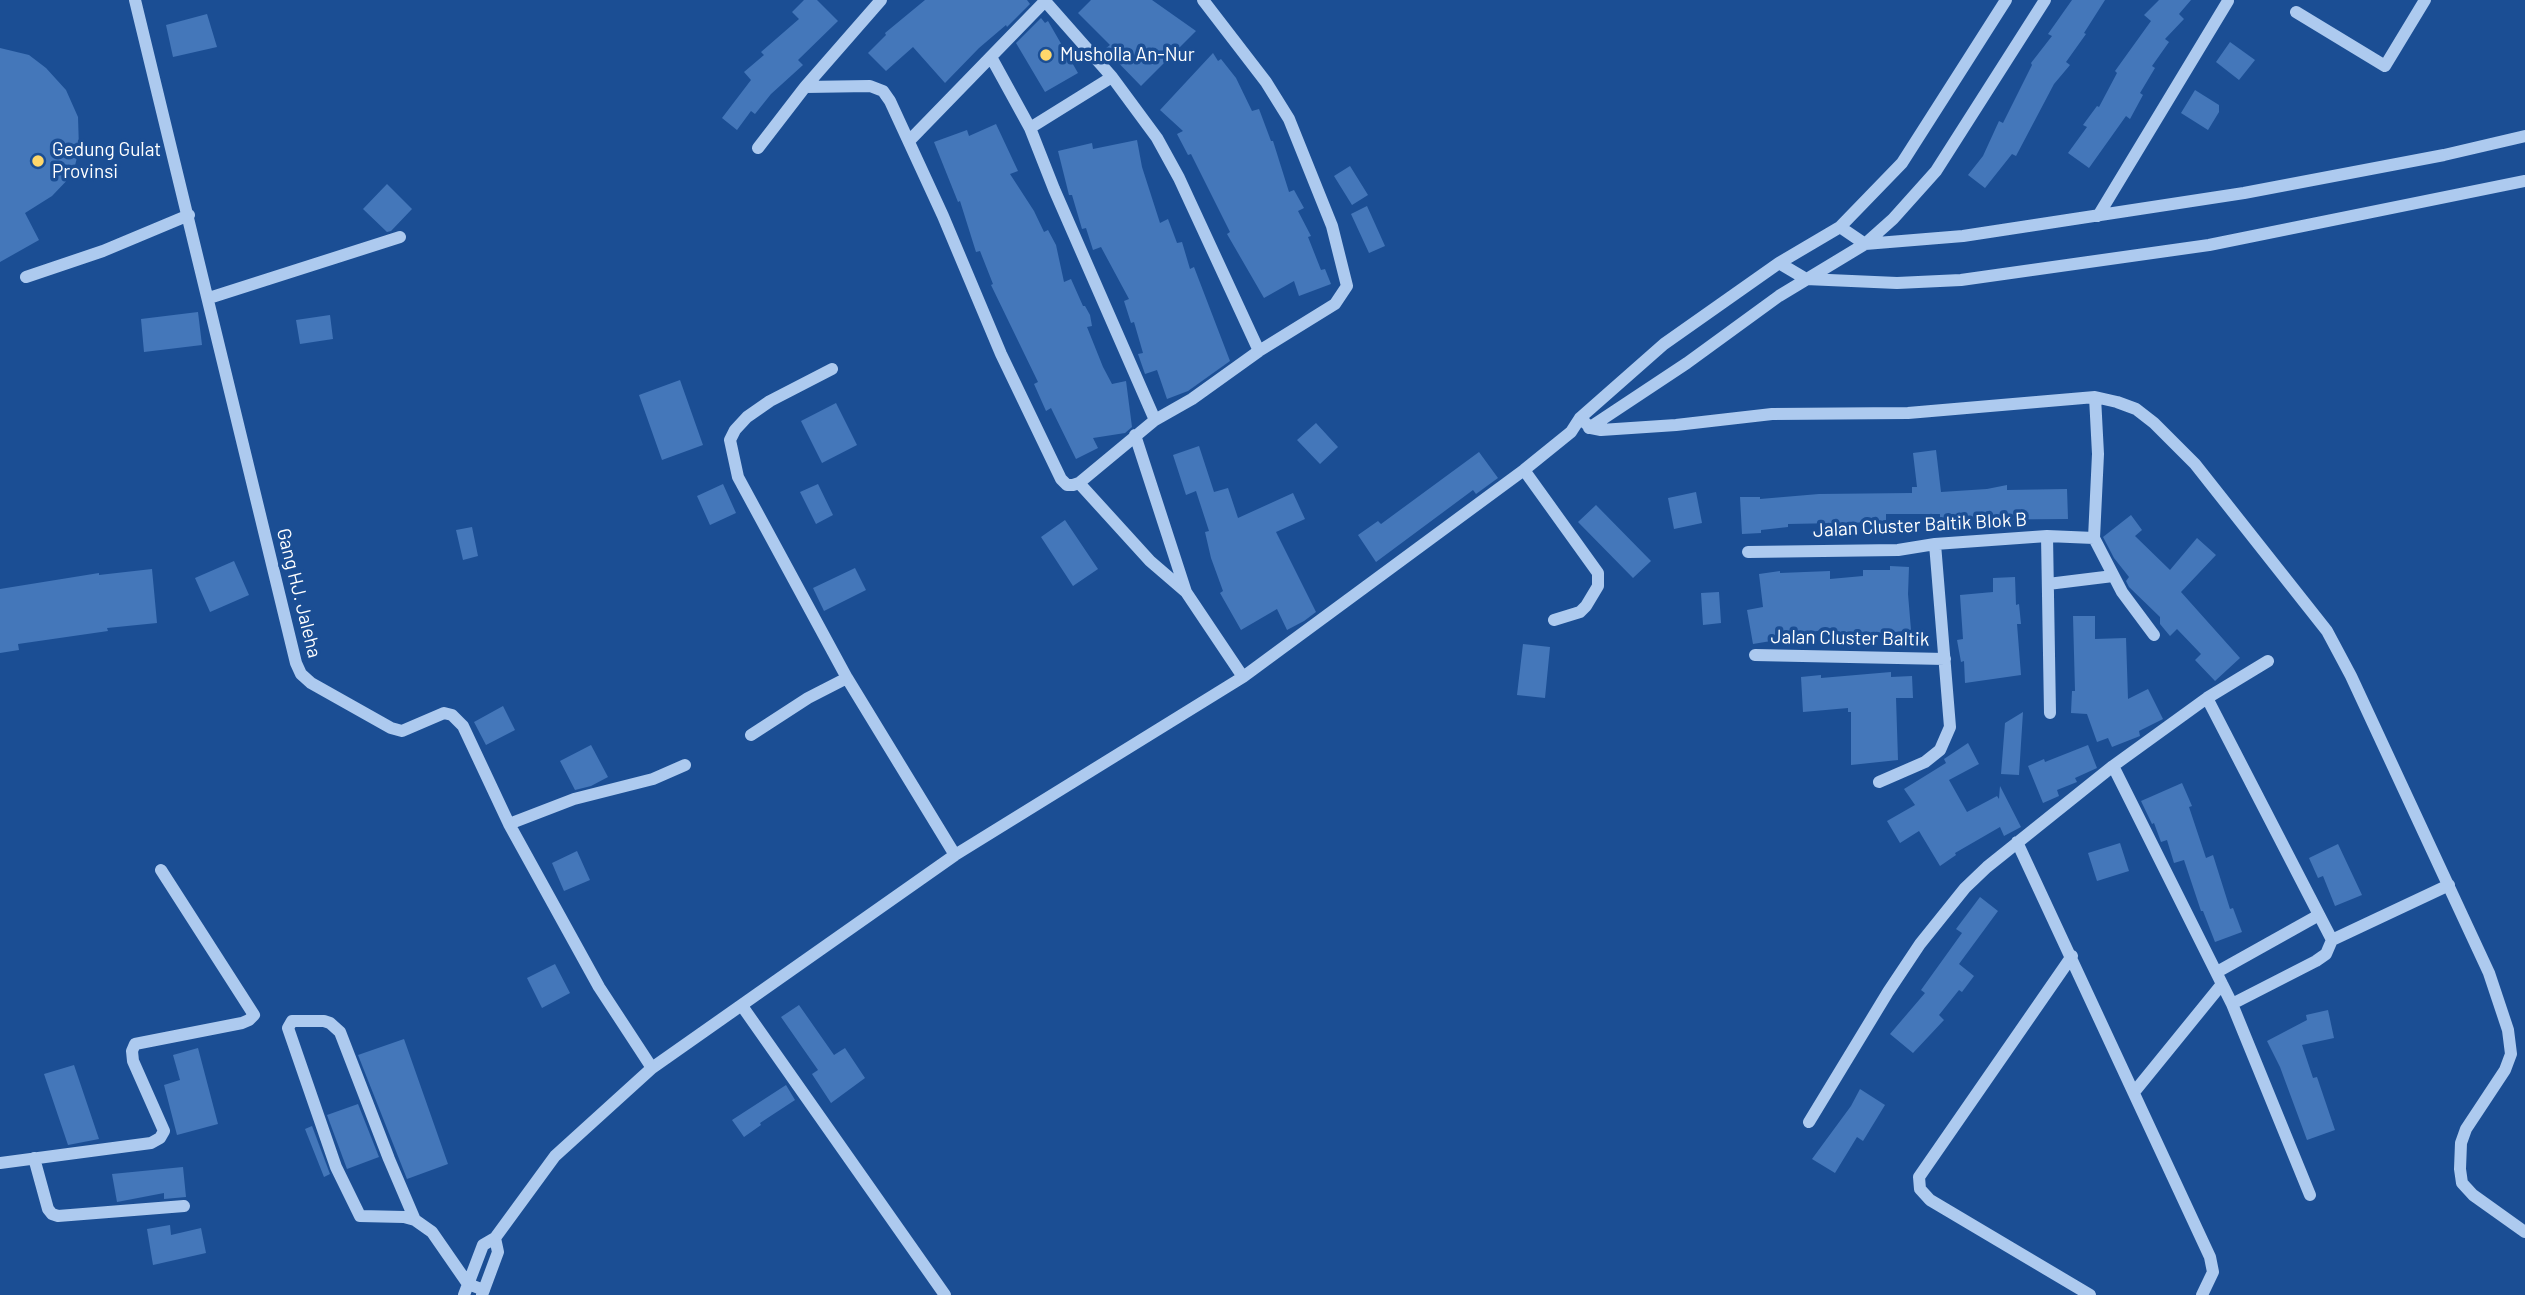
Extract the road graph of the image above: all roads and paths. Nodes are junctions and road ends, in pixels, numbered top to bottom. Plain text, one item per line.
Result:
1 (135, 0) edge
2 (881, 0) edge
3 (1203, 0) edge
4 (2006, 0) edge
5 (2045, 0) edge
6 (2425, 0) edge
7 (1046, 1) edge
8 (2228, 1) edge
9 (2295, 12) dead end
10 (991, 57) junction
11 (1112, 77) junction
12 (805, 87) junction
13 (1030, 128) junction
14 (2525, 136) edge
15 (909, 141) junction
16 (758, 148) dead end
17 (2525, 181) edge
18 (189, 215) junction
19 (2098, 216) junction
20 (1840, 227) junction
21 (400, 237) dead end
22 (1865, 244) junction
23 (1779, 263) junction
24 (26, 277) dead end
25 (1806, 279) junction
26 (209, 298) junction
27 (1259, 351) junction
28 (832, 369) dead end
29 (2095, 397) junction
30 (1580, 418) junction
31 (1155, 420) junction
32 (1591, 428) junction
33 (1571, 432) junction
34 (1135, 435) junction
35 (1524, 470) junction
36 (1079, 483) junction
37 (2047, 536) junction
38 (2094, 538) junction
39 (1935, 544) junction
40 (1748, 552) dead end
41 (2113, 576) junction
42 (2048, 584) junction
43 (1186, 592) junction
44 (1554, 620) dead end
45 (2154, 635) dead end
46 (1755, 655) dead end
47 (1945, 659) junction
48 (2268, 661) dead end
49 (1243, 677) junction
50 (847, 678) junction
51 (2207, 698) junction
52 (2050, 713) dead end
53 (751, 735) dead end
54 (685, 765) dead end
55 (2113, 766) junction
56 (1879, 782) dead end
57 (509, 824) junction
58 (2017, 842) junction
59 (955, 855) junction
60 (161, 870) dead end
61 (2449, 885) junction
62 (2319, 915) junction
63 (2332, 940) junction
64 (2072, 956) junction
65 (2219, 978) junction
66 (2232, 1004) junction
67 (742, 1006) junction
68 (652, 1068) junction
69 (2135, 1091) junction
70 (1809, 1122) dead end
71 (34, 1158) junction
72 (0, 1163) edge
73 (2310, 1195) dead end
74 (184, 1206) dead end
75 (415, 1220) junction
76 (2525, 1232) edge
77 (495, 1238) junction
78 (466, 1290) edge
79 (483, 1293) edge
80 (945, 1295) edge
81 (2090, 1295) edge
82 (2202, 1295) edge

1 - 18 street, Gang HJ. Jaleha
2 - 12 street
3 - 27 street
4 - 20 street
5 - 22 street
6 - 9 street
7 - 10 street
7 - 11 street
8 - 19 street
10 - 13 street
10 - 15 street
11 - 13 street
11 - 27 street
12 - 15 street
12 - 16 street
13 - 31 street
14 - 19 street
15 - 36 street
17 - 25 street
18 - 24 street
18 - 26 street, Gang HJ. Jaleha
19 - 22 street
20 - 22 street
20 - 23 street
21 - 26 street
22 - 25 street
23 - 25 street
23 - 30 street
25 - 32 street
26 - 57 street, Gang HJ. Jaleha
27 - 31 street
28 - 50 street
29 - 32 street
29 - 38 street
29 - 61 street
30 - 32 street
30 - 33 street
31 - 34 street
32 - 33 street
33 - 35 street
34 - 36 street
34 - 43 street
35 - 44 street
35 - 49 street
36 - 43 street
37 - 38 street, Jalan Cluster Baltik Blok B
37 - 39 street, Jalan Cluster Baltik Blok B
37 - 42 street
38 - 41 street
39 - 40 street, Jalan Cluster Baltik Blok B
39 - 47 street, Jalan Cluster Baltik
41 - 42 street
41 - 45 street
42 - 52 street
43 - 49 street
46 - 47 street, Jalan Cluster Baltik
47 - 56 street, Jalan Cluster Baltik
48 - 51 street
49 - 59 street
50 - 53 street
50 - 59 street
51 - 55 street
51 - 62 street
54 - 57 street
55 - 58 street
55 - 65 street
57 - 68 street, Gang HJ. Jaleha
58 - 64 street
58 - 70 street
59 - 67 street
60 - 71 street
61 - 63 street
61 - 76 street
62 - 63 street
62 - 65 street
63 - 66 street
64 - 69 street
64 - 81 street
65 - 66 street
65 - 69 street
66 - 73 street
67 - 68 street
67 - 80 street
68 - 77 street
69 - 82 street
71 - 72 street
71 - 74 street
75 - 75 street
75 - 78 street
77 - 78 street
77 - 79 street
78 - 79 street

